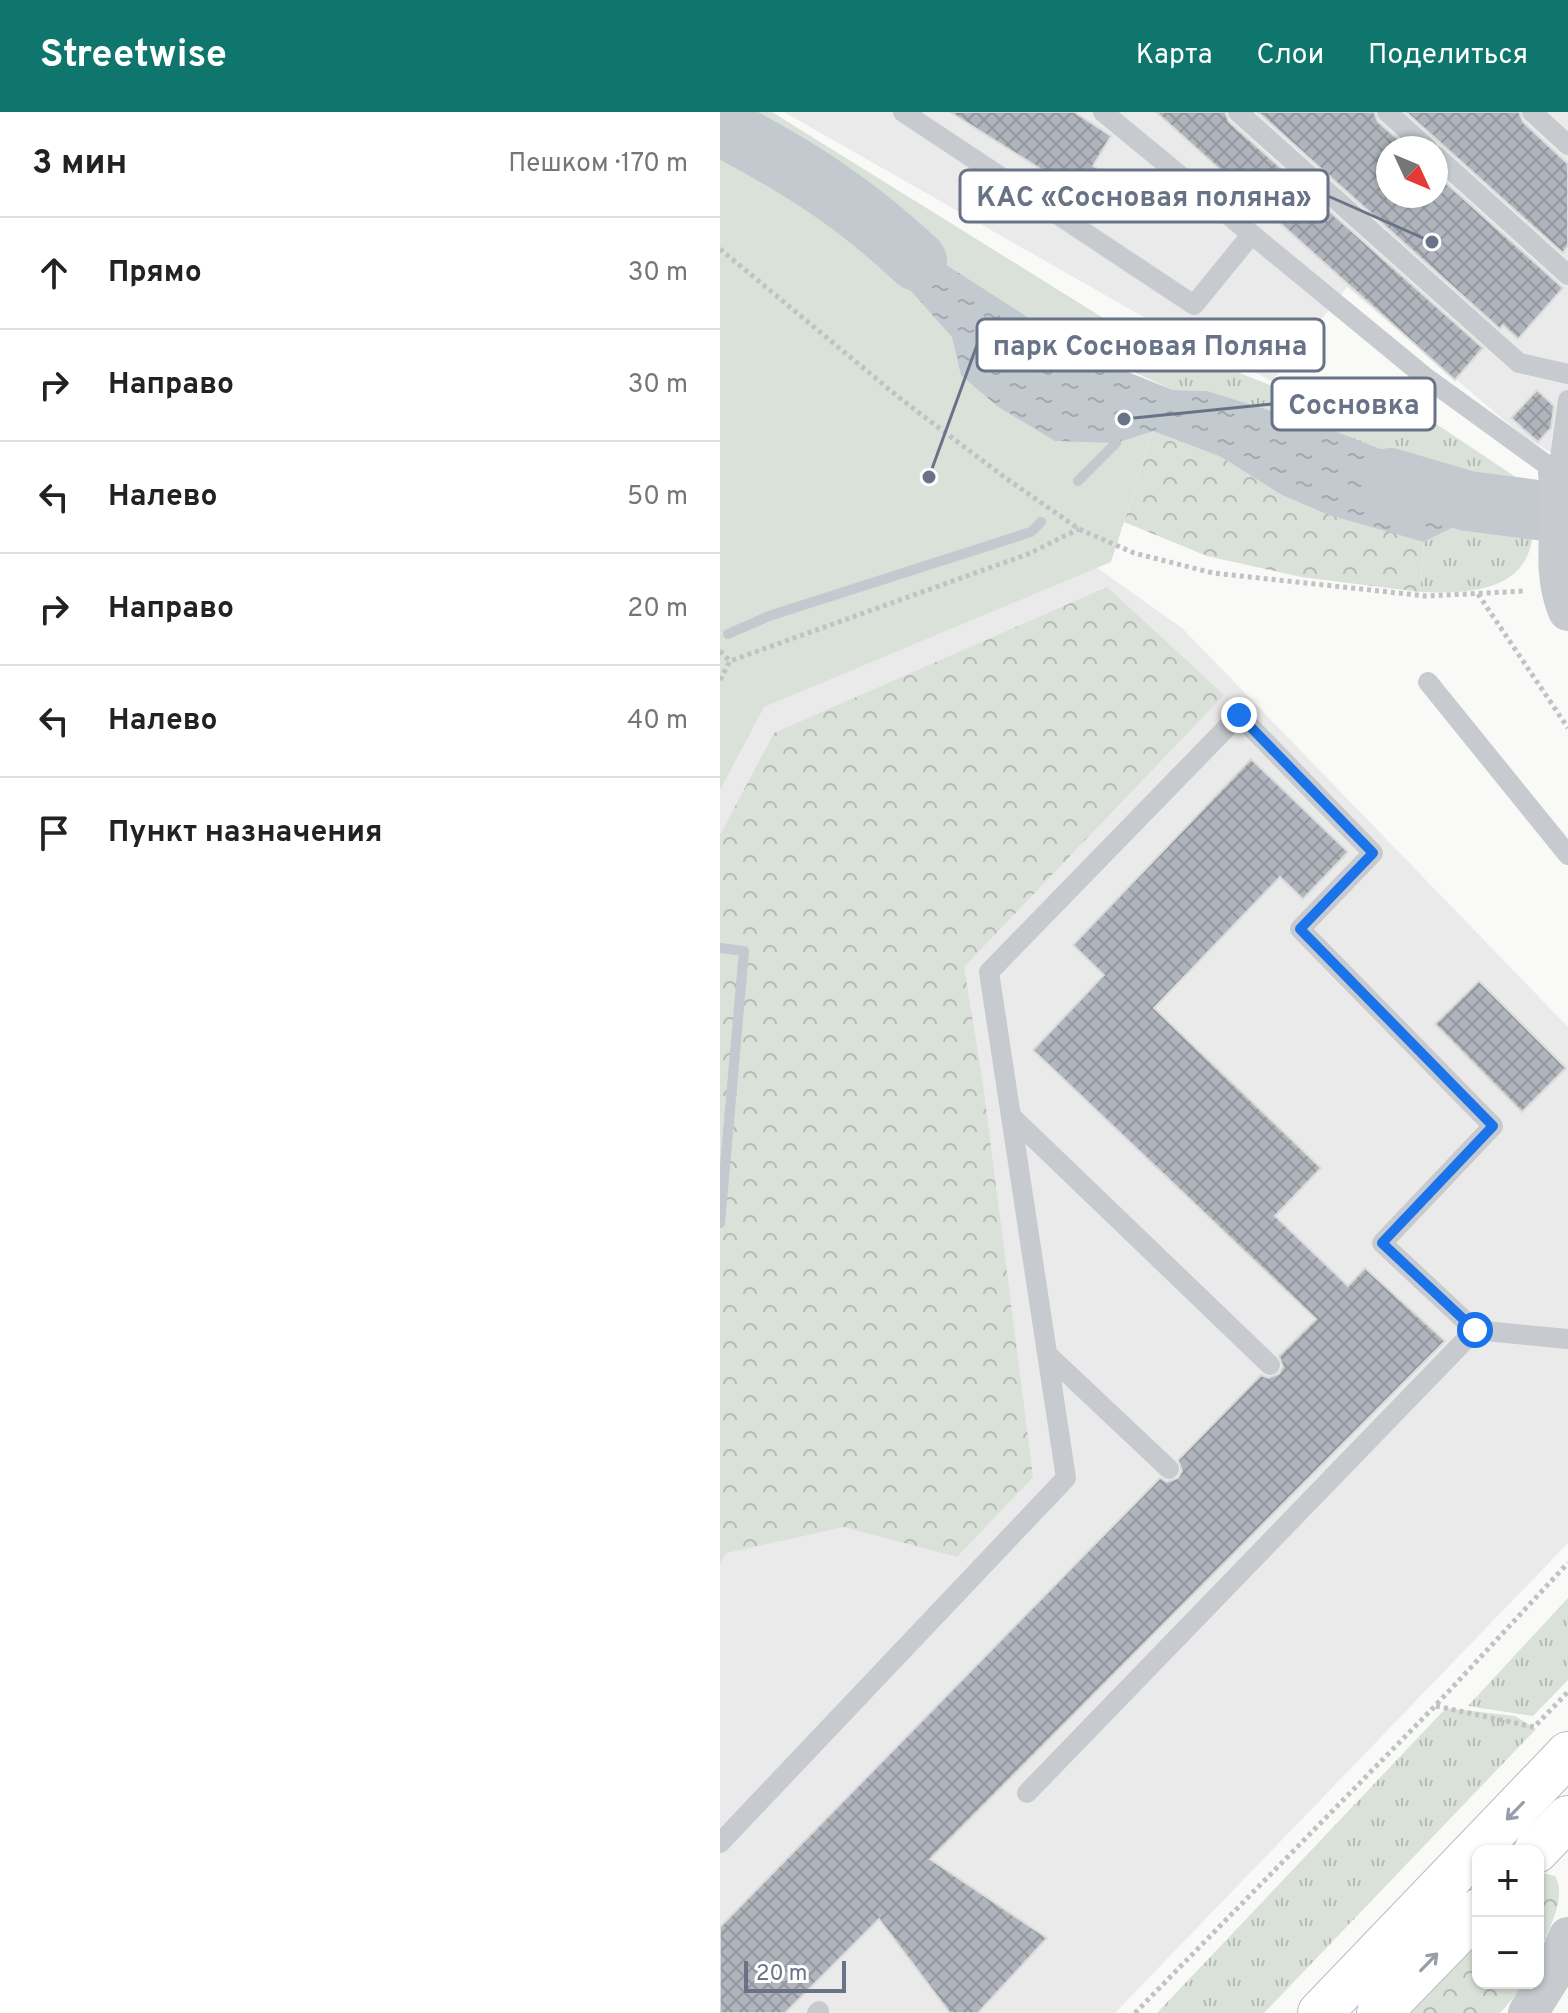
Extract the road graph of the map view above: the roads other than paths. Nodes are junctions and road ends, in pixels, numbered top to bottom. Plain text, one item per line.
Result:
1 (903, 112) edge
2 (1103, 112) edge
3 (1238, 112) edge
4 (1387, 112) edge
5 (1532, 112) edge
6 (1414, 136) edge
7 (1568, 145) edge
8 (1448, 167) edge
9 (1251, 235) junction
10 (1568, 275) edge
11 (1568, 374) edge
12 (1568, 400) edge
13 (1559, 483) junction
14 (1564, 601) edge
15 (1428, 682) dead end
16 (1568, 855) edge
17 (1011, 1116) junction
18 (1475, 1330) junction
19 (1568, 1339) edge
20 (1047, 1354) junction
21 (1270, 1365) dead end
22 (1169, 1469) dead end
23 (1568, 1754) edge
24 (1027, 1793) dead end
25 (1568, 1818) edge
26 (720, 1843) edge
27 (1542, 1845) edge
28 (1472, 1917) edge
29 (1568, 1937) edge
30 (1320, 2013) edge
31 (1379, 2013) edge
32 (1528, 2013) edge

1 - 9 lane
2 - 9 lane
3 - 11 lane
4 - 6 lane
5 - 7 lane
8 - 10 lane
9 - 13 lane
12 - 13 lane
13 - 14 street
15 - 16 lane
17 - 18 lane
17 - 20 lane
17 - 21 lane
18 - 19 lane
18 - 24 lane
20 - 22 lane
20 - 26 lane
23 -> 30 main road
25 - 27 main road
31 -> 28 main road
29 - 32 street

